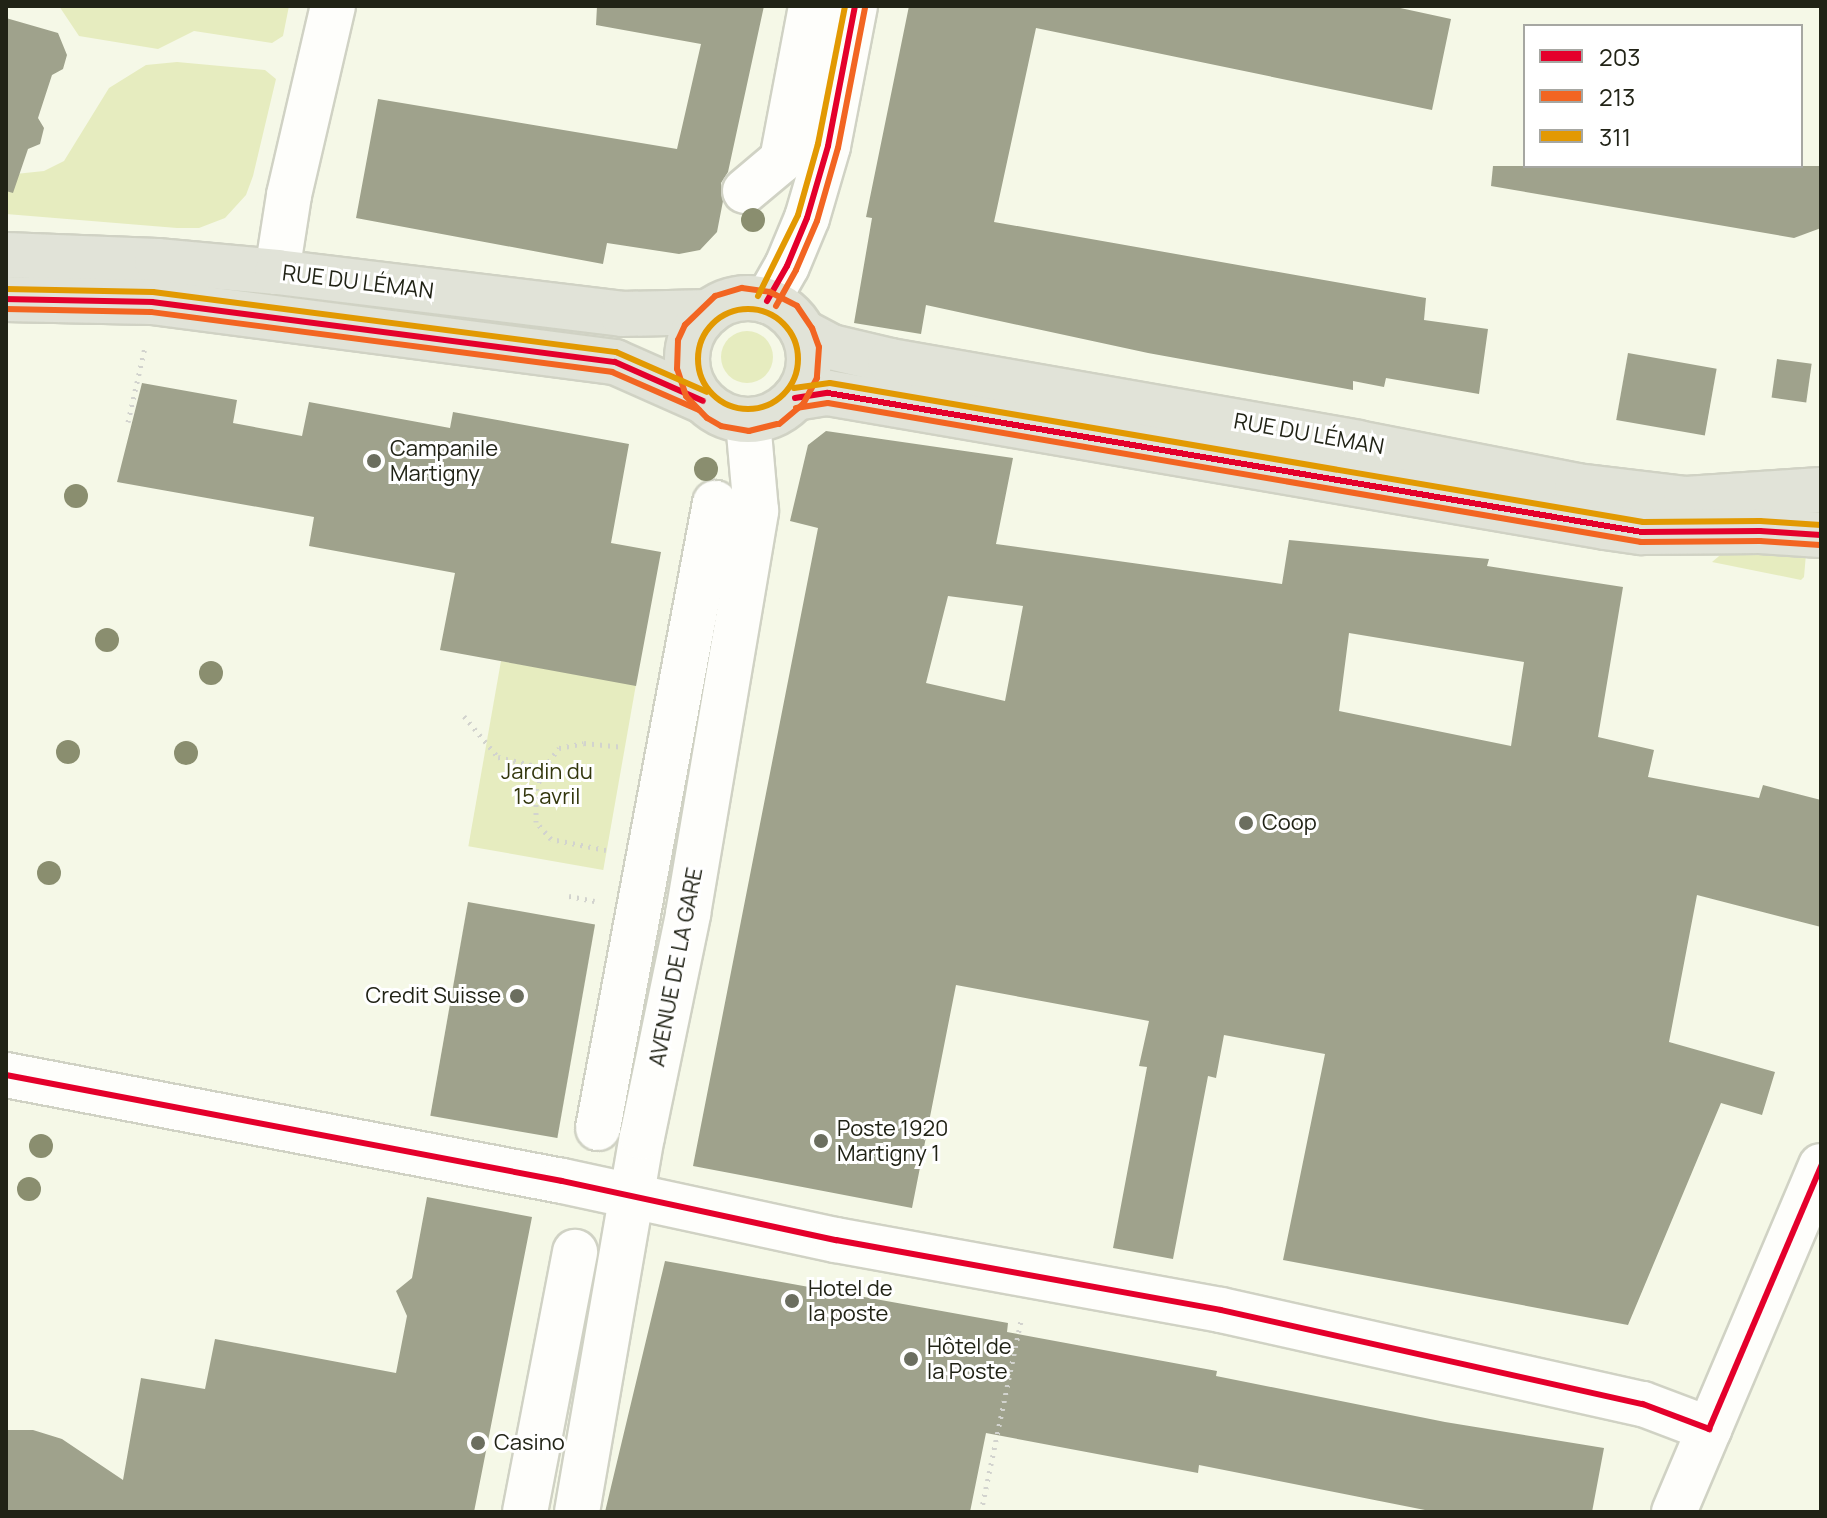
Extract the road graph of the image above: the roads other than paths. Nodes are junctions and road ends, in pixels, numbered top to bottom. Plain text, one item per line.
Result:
1 (333, 6) edge
2 (811, 6) edge
3 (855, 6) edge
4 (745, 191) dead end
5 (6, 255) edge
6 (277, 272) junction
7 (6, 299) edge
8 (767, 301) junction
9 (709, 312) junction
10 (803, 332) junction
11 (795, 398) junction
12 (703, 401) junction
13 (748, 421) junction
14 (1821, 490) edge
15 (715, 503) dead end
16 (1821, 535) edge
17 (6, 1075) edge
18 (598, 1128) dead end
19 (1821, 1166) edge
20 (632, 1195) junction
21 (575, 1252) dead end
22 (1709, 1429) junction
23 (525, 1512) edge
24 (577, 1512) edge
25 (1674, 1512) edge

1 - 6 street
2 - 4 street
3 - 8 street
5 - 6 main road, RUE DU LÉMAN
6 - 9 main road, RUE DU LÉMAN
7 - 12 main road, RUE DU LÉMAN
8 - 9 main road
8 - 10 main road
9 - 12 main road
10 - 11 main road
10 - 14 main road, RUE DU LÉMAN
11 - 13 main road
11 - 16 main road, RUE DU LÉMAN
12 - 13 main road
13 - 20 street, AVENUE DE LA GARE
15 - 18 street
17 - 20 street
19 - 22 street
20 - 22 street
20 - 24 street, AVENUE DE LA GARE
21 - 23 street
22 - 25 street

